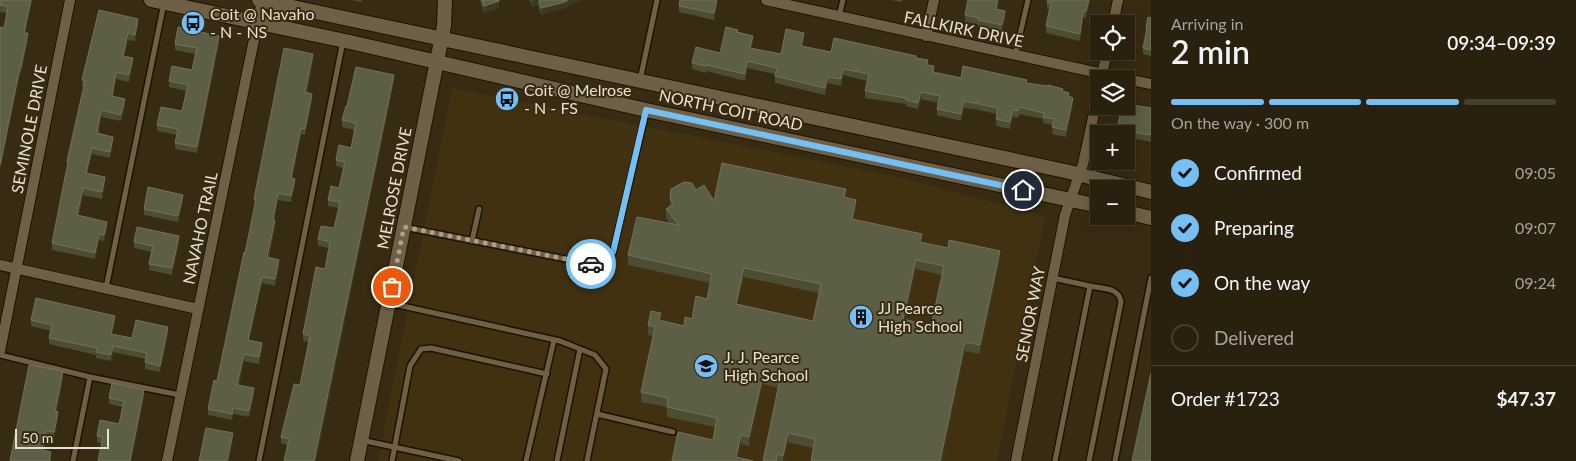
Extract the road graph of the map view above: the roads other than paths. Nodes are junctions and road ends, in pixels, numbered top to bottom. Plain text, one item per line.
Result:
1 (70, 0) edge
2 (260, 0) edge
3 (445, 0) edge
4 (657, 0) edge
5 (766, 0) edge
6 (843, 0) edge
7 (934, 0) edge
8 (1028, 0) edge
9 (1118, 0) edge
10 (157, 1) edge
11 (1115, 15) edge
12 (839, 16) junction
13 (257, 22) junction
14 (926, 36) junction
15 (441, 39) junction
16 (343, 40) junction
17 (1015, 56) junction
18 (437, 62) junction
19 (1090, 73) edge
20 (1135, 81) edge
21 (640, 82) junction
22 (1151, 84) edge
23 (646, 110) junction
24 (1093, 115) edge
25 (1080, 175) junction
26 (1151, 192) edge
27 (1071, 200) junction
28 (1090, 204) edge
29 (479, 210) dead end
30 (1135, 214) edge
31 (1151, 218) edge
32 (404, 227) junction
33 (472, 241) junction
34 (0, 265) edge
35 (17, 269) junction
36 (1052, 278) junction
37 (1151, 278) edge
38 (1090, 286) junction
39 (106, 288) junction
40 (388, 303) junction
41 (198, 308) junction
42 (554, 340) junction
43 (580, 349) junction
44 (0, 353) edge
45 (547, 374) junction
46 (90, 377) junction
47 (180, 395) junction
48 (597, 414) junction
49 (673, 432) dead end
50 (361, 440) junction
51 (395, 447) junction
52 (73, 461) edge
53 (167, 461) edge
54 (259, 461) edge
55 (357, 461) edge
56 (392, 461) edge
57 (459, 461) edge
58 (526, 461) edge
59 (557, 461) edge
60 (587, 461) edge
61 (1016, 461) edge
62 (1055, 461) edge
63 (1089, 461) edge
64 (1115, 461) edge

1 - 35 street, SEMINOLE DRIVE
2 - 13 street, NAVAHO TRAIL
2 - 15 main road, NORTH COIT ROAD
3 - 15 main road, MELROSE DRIVE
4 - 21 lane
5 - 12 street, FALLKIRK DRIVE
6 - 12 lane
7 - 14 street
8 - 17 lane
9 - 11 street
10 - 13 main road, NORTH COIT ROAD
10 - 39 lane
12 - 14 street, FALLKIRK DRIVE
13 - 16 main road, NORTH COIT ROAD
13 - 41 street, NAVAHO TRAIL
14 - 17 street, FALLKIRK DRIVE
15 - 18 main road, MELROSE DRIVE
15 - 21 main road, NORTH COIT ROAD
16 - 18 main road, NORTH COIT ROAD
16 - 54 lane
17 - 19 street, FALLKIRK DRIVE
18 - 23 main road, NORTH COIT ROAD
18 - 32 main road, MELROSE DRIVE
20 - 22 street, FALLKIRK DRIVE
21 - 25 main road, NORTH COIT ROAD
23 - 27 main road, NORTH COIT ROAD
23 - 33 lane
24 - 25 street, SENIOR WAY
25 - 26 main road, NORTH COIT ROAD
25 - 27 street, SENIOR WAY
27 - 28 main road, NORTH COIT ROAD
27 - 36 street, SENIOR WAY
29 - 33 lane
30 - 31 main road
32 - 33 lane
32 - 40 main road, MELROSE DRIVE
34 - 35 street
35 - 39 street
35 - 44 street, SEMINOLE DRIVE
36 - 38 lane
36 - 61 street, SENIOR WAY
37 - 64 lane
38 - 62 lane
38 - 63 lane
39 - 41 street
40 - 42 lane
40 - 50 main road, MELROSE DRIVE
41 - 47 street, NAVAHO TRAIL
42 - 43 lane
42 - 45 lane
43 - 48 lane
43 - 59 lane
44 - 46 lane
45 - 51 lane
45 - 58 lane
46 - 47 lane
46 - 52 lane
47 - 53 street, NAVAHO TRAIL
48 - 49 lane
48 - 60 lane
50 - 51 lane
50 - 55 main road, MELROSE DRIVE
51 - 56 lane
51 - 57 lane

